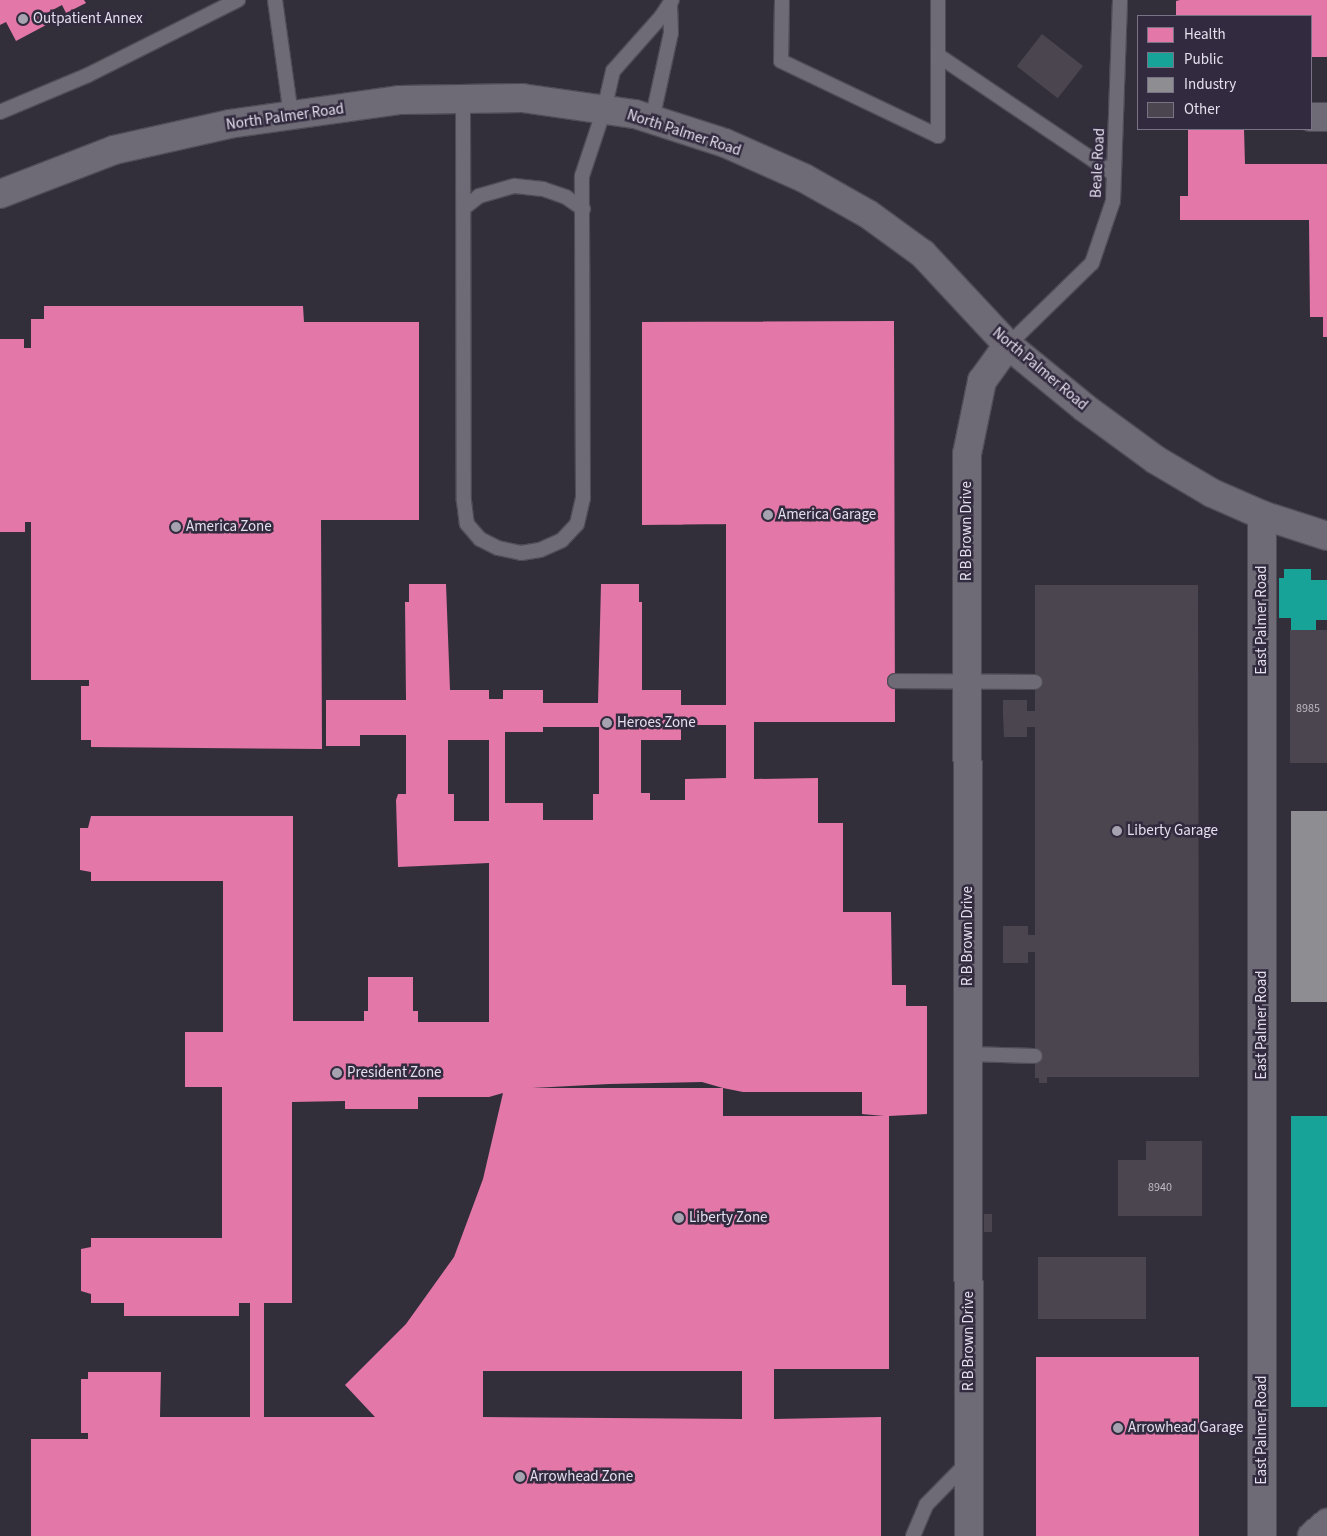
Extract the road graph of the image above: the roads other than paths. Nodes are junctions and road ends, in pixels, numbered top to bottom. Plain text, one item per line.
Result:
1 (238, 0) edge
2 (275, 0) edge
3 (782, 0) edge
4 (938, 0) edge
5 (1120, 0) edge
6 (671, 2) edge
7 (939, 56) junction
8 (463, 97) junction
9 (604, 110) junction
10 (0, 112) edge
11 (291, 115) junction
12 (1312, 117) edge
13 (1327, 117) edge
14 (652, 120) junction
15 (1114, 174) junction
16 (0, 194) edge
17 (465, 206) junction
18 (583, 208) junction
19 (1008, 345) junction
20 (1262, 515) junction
21 (1327, 536) edge
22 (895, 681) dead end
23 (968, 682) junction
24 (1035, 682) dead end
25 (969, 1054) junction
26 (1036, 1056) dead end
27 (970, 1461) junction
28 (1327, 1523) edge
29 (913, 1536) edge
30 (970, 1536) edge
31 (1262, 1536) edge
32 (1312, 1536) edge

1 - 10 lane
2 - 11 lane
3 - 7 lane
4 - 7 lane
5 - 15 lane, Beale Road
6 - 9 lane
6 - 14 lane
7 - 15 lane
8 - 9 street, North Palmer Road
8 - 11 street, North Palmer Road
8 - 17 lane
9 - 14 street, North Palmer Road
9 - 18 lane
11 - 16 street, North Palmer Road
12 - 13 street
14 - 19 street, North Palmer Road
15 - 19 lane, Beale Road
17 - 18 lane
17 - 18 lane
19 - 20 street, North Palmer Road
19 - 23 street, R B Brown Drive
20 - 21 street, North Palmer Road
20 - 31 street, East Palmer Road
22 - 23 lane
23 - 24 lane
23 - 25 street, R B Brown Drive
25 - 26 lane
25 - 27 street, R B Brown Drive
27 - 29 lane
27 - 30 street, R B Brown Drive
28 - 32 street

